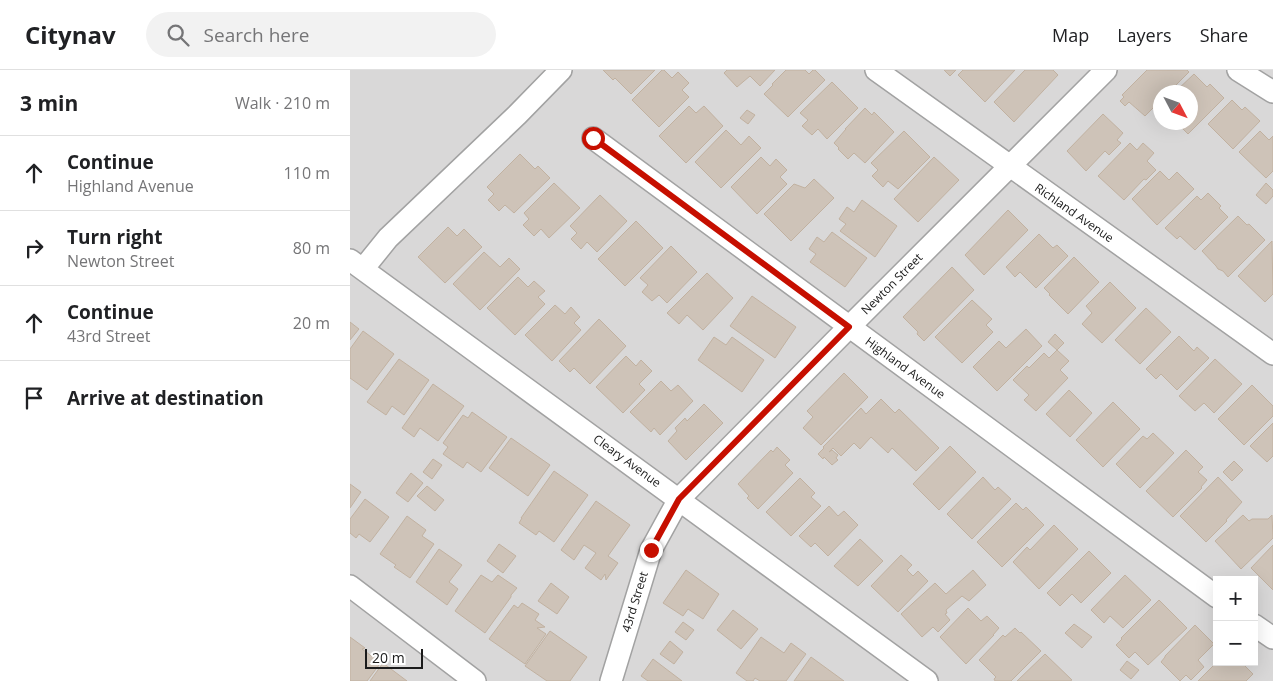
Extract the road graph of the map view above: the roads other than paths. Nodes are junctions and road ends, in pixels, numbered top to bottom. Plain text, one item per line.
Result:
1 (561, 70) edge
2 (876, 70) edge
3 (1106, 70) edge
4 (1238, 70) edge
5 (1273, 92) edge
6 (593, 138) dead end
7 (1010, 167) junction
8 (356, 265) edge
9 (849, 327) junction
10 (1273, 354) edge
11 (679, 499) junction
12 (350, 586) edge
13 (1213, 594) edge
14 (1258, 628) edge
15 (1273, 638) edge
16 (475, 681) edge
17 (611, 681) edge
18 (927, 681) edge

1 - 8 street
2 - 7 street, Richland Avenue
3 - 7 street, Newton Street
4 - 5 street
6 - 9 street, Highland Avenue
7 - 9 street, Newton Street
7 - 10 street, Richland Avenue
8 - 11 street, Cleary Avenue
9 - 11 street, Newton Street
9 - 13 street, Highland Avenue
11 - 17 street, 43rd Street
11 - 18 street, Cleary Avenue
12 - 16 street
14 - 15 street

